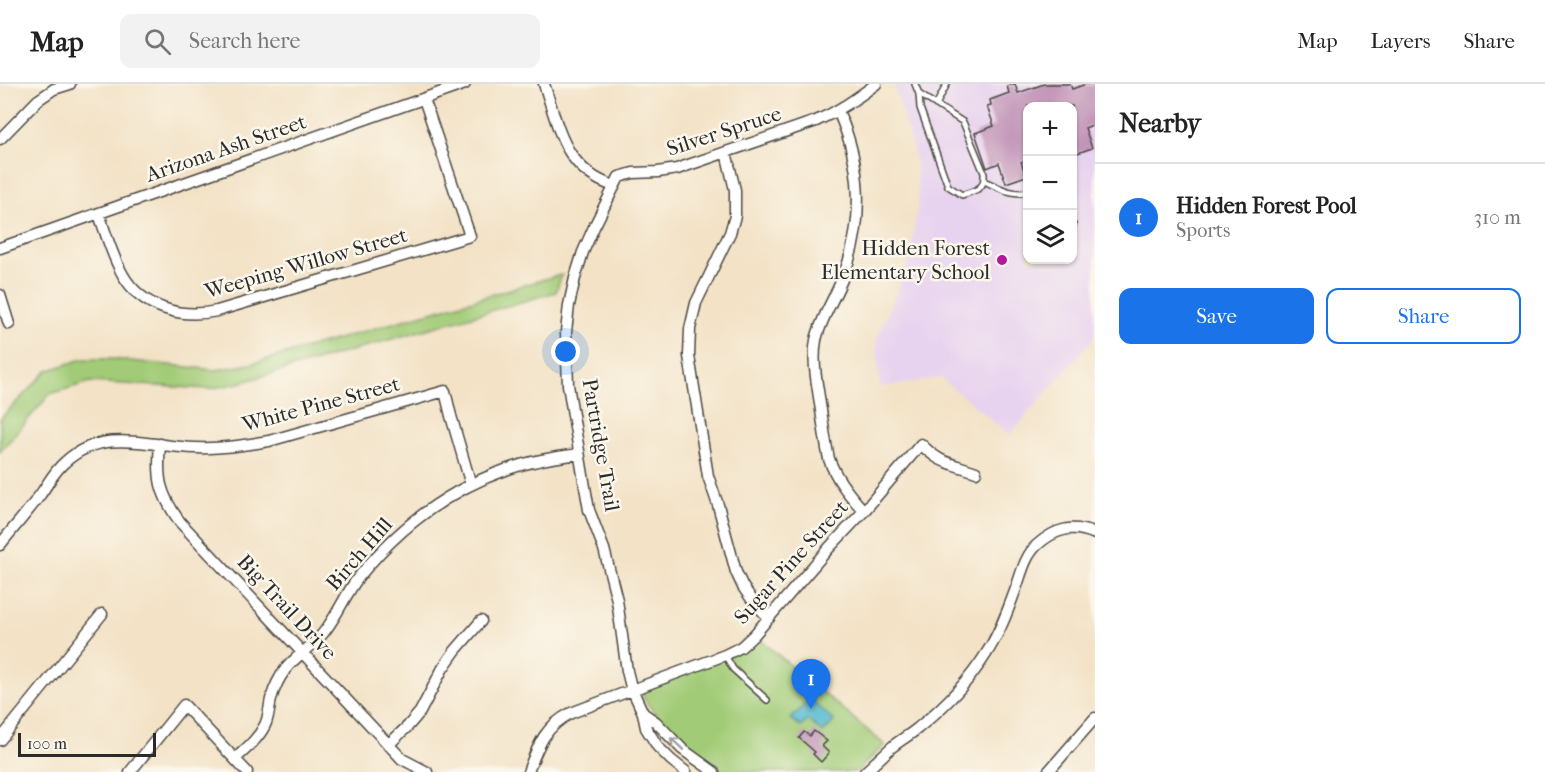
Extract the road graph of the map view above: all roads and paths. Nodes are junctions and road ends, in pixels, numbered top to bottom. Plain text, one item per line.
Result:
1 (70, 84) edge
2 (465, 84) edge
3 (544, 84) edge
4 (876, 84) edge
5 (915, 84) edge
6 (947, 84) edge
7 (919, 94) junction
8 (424, 99) junction
9 (936, 105) junction
10 (838, 111) junction
11 (0, 140) edge
12 (726, 152) junction
13 (984, 181) junction
14 (614, 186) junction
15 (1023, 193) edge
16 (99, 214) junction
17 (0, 248) edge
18 (0, 295) edge
19 (9, 324) dead end
20 (160, 444) junction
21 (579, 454) junction
22 (976, 472) dead end
23 (471, 485) junction
24 (864, 511) junction
25 (1095, 534) edge
26 (0, 544) edge
27 (102, 614) dead end
28 (770, 618) junction
29 (481, 621) dead end
30 (302, 652) junction
31 (725, 655) junction
32 (632, 690) junction
33 (767, 700) dead end
34 (643, 713) junction
35 (1095, 718) edge
36 (0, 740) edge
37 (388, 745) junction
38 (694, 758) junction
39 (235, 759) junction
40 (130, 772) edge
41 (246, 772) edge
42 (427, 772) edge
43 (528, 772) edge
44 (685, 772) edge
45 (714, 772) edge
46 (865, 772) edge
47 (1048, 772) edge

1 - 11 street
2 - 8 street, Arizona Ash Street
3 - 14 street
4 - 10 street, Silver Spruce
5 - 7 lane
6 - 9 lane
7 - 9 lane
7 - 13 lane
8 - 16 street, Arizona Ash Street
8 - 16 street, Weeping Willow Street
9 - 13 lane
10 - 12 street, Silver Spruce
10 - 24 street
12 - 14 street, Silver Spruce
12 - 28 street
13 - 15 lane
14 - 21 street, Partridge Trail
16 - 17 street, Arizona Ash Street
18 - 19 street
20 - 23 street, White Pine Street
20 - 26 street, White Pine Street
20 - 30 street, Big Trail Drive
21 - 23 street, Birch Hill
21 - 32 street, Partridge Trail
22 - 24 street, Sugar Pine Street
23 - 30 street, Birch Hill
24 - 28 street, Sugar Pine Street
25 - 46 street
27 - 36 street
28 - 31 street, Sugar Pine Street
29 - 37 street
30 - 37 street, Big Trail Drive
30 - 39 street, Birch Hill
31 - 32 street, Sugar Pine Street
31 - 33 lane
32 - 34 street, Partridge Trail
32 - 43 street, Sugar Pine Street
38 -> 34 street, Partridge Trail
34 - 44 street, Partridge Trail
35 - 47 street
37 - 42 street, Big Trail Drive
38 - 44 street
38 - 45 street, Partridge Trail
39 - 40 street
39 - 41 street

